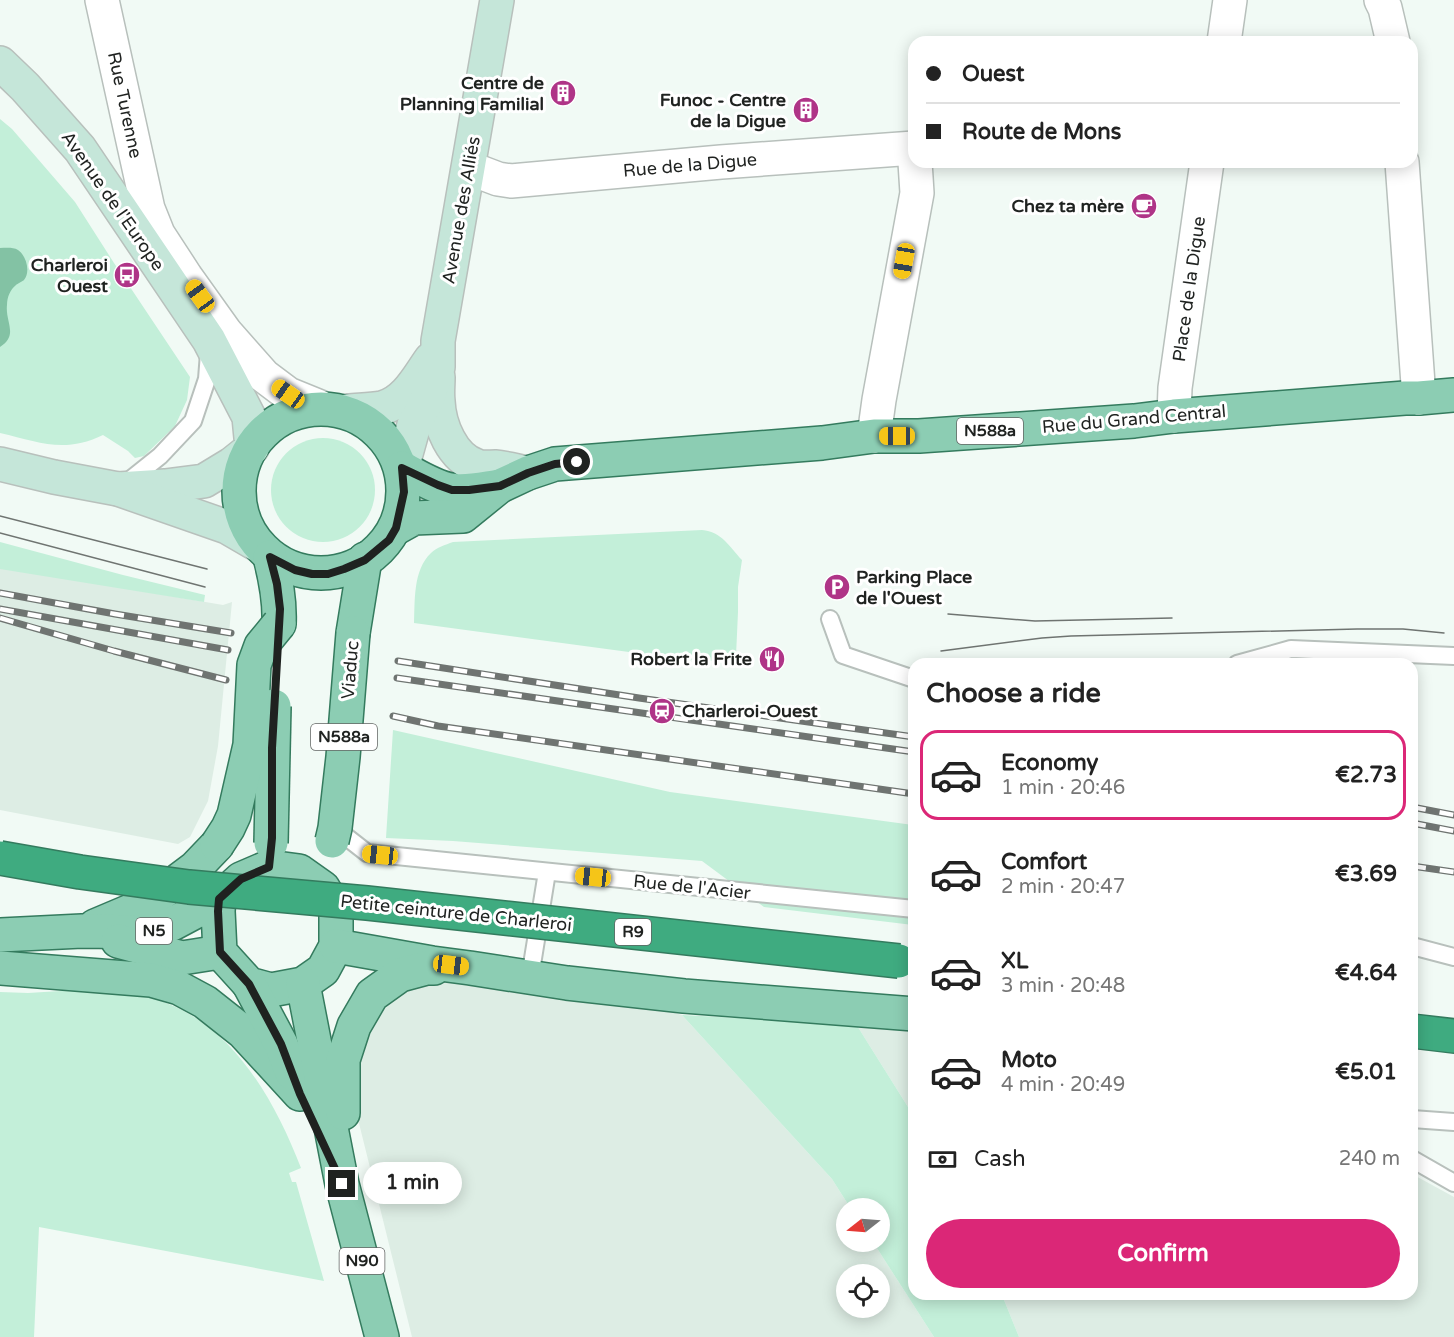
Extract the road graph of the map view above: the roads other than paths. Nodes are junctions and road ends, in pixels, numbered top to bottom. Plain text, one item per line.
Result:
1 (102, 0) edge
2 (497, 0) edge
3 (1230, 0) edge
4 (1381, 0) edge
5 (1225, 36) edge
6 (1392, 36) edge
7 (0, 63) edge
8 (908, 148) edge
9 (469, 168) junction
10 (915, 168) edge
11 (1206, 168) edge
12 (1402, 168) edge
13 (148, 209) joint
14 (1393, 226) dead end
15 (209, 340) junction
16 (438, 358) junction
17 (1407, 385) junction
18 (1454, 395) edge
19 (334, 409) junction
20 (1174, 416) junction
21 (874, 436) junction
22 (252, 448) junction
23 (0, 464) edge
24 (402, 468) junction
25 (514, 479) junction
26 (118, 489) junction
27 (396, 528) junction
28 (264, 551) junction
29 (365, 560) junction
30 (830, 619) dead end
31 (279, 624) junction
32 (1454, 656) edge
33 (1259, 658) edge
34 (908, 677) edge
35 (334, 834) junction
36 (270, 855) junction
37 (0, 858) edge
38 (547, 872) junction
39 (323, 888) junction
40 (219, 899) junction
41 (908, 908) edge
42 (82, 932) junction
43 (0, 935) edge
44 (336, 946) junction
45 (1418, 948) edge
46 (220, 952) junction
47 (1454, 957) edge
48 (906, 962) edge
49 (0, 968) edge
50 (470, 968) junction
51 (530, 977) junction
52 (249, 984) junction
53 (303, 984) junction
54 (908, 1014) edge
55 (1418, 1032) edge
56 (1454, 1036) edge
57 (300, 1094) junction
58 (1418, 1119) edge
59 (1454, 1122) edge
60 (1418, 1162) edge
61 (1454, 1183) edge
62 (342, 1184) junction
63 (382, 1337) edge

1 - 13 street, Rue Turenne
2 - 9 street, Avenue des Alliés / N588a
3 - 5 street
4 - 6 street
7 - 15 street, Avenue de l'Europe
8 - 9 street, Rue de la Digue
9 - 16 street, Avenue des Alliés / N588a
10 - 21 street
11 - 20 street, Place de la Digue
12 - 17 street
13 - 19 street, Avenue de l'Europe
14 - 17 lane
15 - 22 street, Avenue de l'Europe
15 - 26 lane
16 - 19 street, Avenue des Alliés / N588a
16 - 24 street, Avenue des Alliés / N588a
16 - 25 street, Rue du Grand Central / N588a
17 - 18 main road, Rue du Grand Central / N588a
17 - 20 main road, Rue du Grand Central / N588a
19 - 22 main road, N588a
19 - 24 main road, N588a
20 - 21 main road, Rue du Grand Central / N588a
21 - 25 main road, Rue du Grand Central / N588a
22 - 26 street
22 - 28 main road, N588a
23 - 26 street
24 - 25 main road, Rue du Grand Central / N588a
24 - 27 main road, N588a
25 - 27 main road, Rue du Grand Central / N588a
26 - 28 street
27 - 29 main road, N588a
28 - 29 main road, N588a
28 - 31 main road, N588a
29 - 35 main road, Viaduc / N588a, bridge
30 - 34 lane
31 - 36 main road, N588a, bridge
31 - 42 main road, bridge
32 - 33 lane
35 - 38 lane, Rue de l'Acier
35 - 39 main road, Viaduc / N588a
36 - 39 main road
36 - 40 main road, N5
37 - 48 highway, Petite ceinture de Charleroi / R9, bridge
38 - 41 lane, Rue de l'Acier
38 - 51 lane
39 - 44 main road
40 - 42 main road, N5
40 - 46 main road
42 - 43 main road, N5
42 - 46 main road, N5
44 - 50 main road
44 - 53 main road
45 - 47 lane
46 - 52 main road
49 - 57 main road
50 - 51 main road
50 - 62 main road
51 - 54 main road
52 - 53 main road
52 - 57 main road, N90
53 - 62 main road, N90
55 - 56 highway
57 - 62 main road, N90
58 - 59 lane
60 - 61 lane
62 - 63 main road, N90

